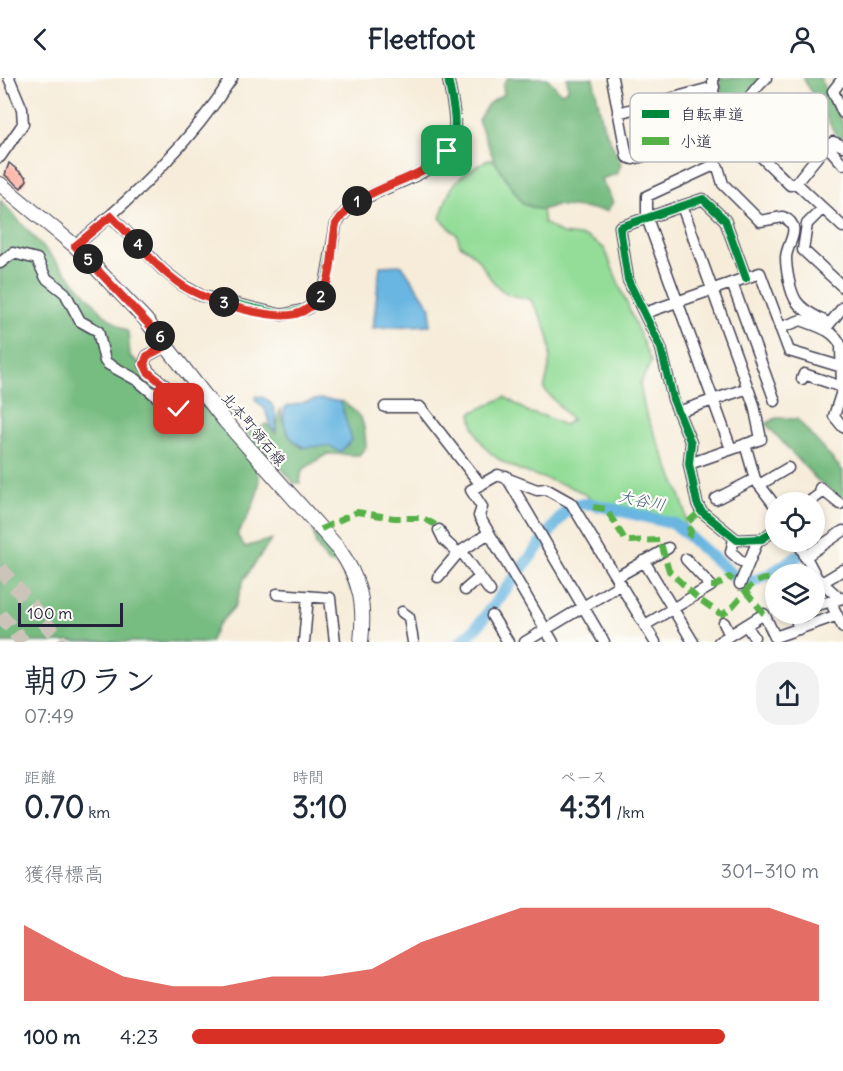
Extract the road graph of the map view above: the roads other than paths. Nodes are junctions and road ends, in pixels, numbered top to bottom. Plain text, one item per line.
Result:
1 (9, 78) edge
2 (232, 78) edge
3 (448, 78) edge
4 (612, 78) edge
5 (766, 78) edge
6 (843, 78) edge
7 (714, 83) edge
8 (682, 93) edge
9 (753, 93) edge
10 (630, 109) edge
11 (618, 113) junction
12 (843, 113) edge
13 (0, 139) edge
14 (828, 145) edge
15 (843, 146) edge
16 (828, 147) edge
17 (4, 153) edge
18 (630, 158) edge
19 (714, 162) edge
20 (767, 162) edge
21 (814, 162) edge
22 (843, 164) edge
23 (714, 165) junction
24 (796, 183) junction
25 (0, 184) edge
26 (682, 206) junction
27 (823, 208) junction
28 (111, 216) junction
29 (647, 218) junction
30 (843, 228) edge
31 (75, 246) junction
32 (0, 263) edge
33 (746, 278) junction
34 (732, 283) junction
35 (843, 287) edge
36 (712, 290) junction
37 (678, 302) junction
38 (843, 307) edge
39 (645, 314) junction
40 (827, 326) junction
41 (780, 328) junction
42 (168, 345) junction
43 (842, 367) edge
44 (802, 379) dead end
45 (842, 387) edge
46 (748, 388) junction
47 (713, 400) junction
48 (775, 400) dead end
49 (385, 407) dead end
50 (678, 412) junction
51 (843, 427) edge
52 (745, 444) junction
53 (731, 449) junction
54 (689, 464) junction
55 (788, 468) dead end
56 (506, 476) junction
57 (757, 482) junction
58 (481, 485) junction
59 (825, 492) edge
60 (765, 493) edge
61 (716, 499) dead end
62 (840, 504) dead end
63 (438, 530) dead end
64 (843, 531) edge
65 (489, 533) junction
66 (765, 536) edge
67 (734, 539) junction
68 (825, 539) edge
69 (758, 540) junction
70 (668, 548) dead end
71 (458, 553) junction
72 (686, 559) dead end
73 (644, 561) junction
74 (741, 561) dead end
75 (843, 570) edge
76 (480, 577) junction
77 (619, 581) junction
78 (825, 581) edge
79 (741, 582) dead end
80 (825, 584) edge
81 (447, 586) dead end
82 (465, 590) dead end
83 (490, 591) dead end
84 (278, 594) dead end
85 (308, 596) junction
86 (839, 599) edge
87 (583, 607) junction
88 (672, 608) junction
89 (402, 612) dead end
90 (492, 616) dead end
91 (835, 616) junction
92 (724, 623) dead end
93 (797, 624) edge
94 (645, 625) junction
95 (746, 625) junction
96 (843, 627) edge
97 (546, 629) junction
98 (799, 629) junction
99 (730, 635) junction
100 (754, 637) dead end
101 (776, 640) edge
102 (304, 642) edge
103 (335, 642) edge
104 (361, 642) edge
105 (413, 642) edge
106 (508, 642) edge
107 (525, 642) edge
108 (554, 642) edge
109 (604, 642) edge
110 (655, 642) edge
111 (693, 642) edge
112 (719, 642) edge

1 - 17 street
2 - 28 street
3 - 28 street
4 - 11 street
5 - 9 street
6 - 12 street
7 - 8 street
10 - 11 street
11 - 18 street
13 - 17 street
14 - 15 street
16 - 22 street
19 - 23 street
20 - 24 street
21 - 24 street
23 - 29 street
23 - 40 street
24 - 27 street
25 - 31 main road, 北本町領石線
26 - 29 street
26 - 33 street
26 - 36 street
27 - 30 street
27 - 35 street
28 - 31 street
29 - 37 street
29 - 39 street
31 - 42 main road, 北本町領石線
32 - 42 street
33 - 34 street
33 - 41 street
34 - 36 street
34 - 48 street
36 - 37 street
36 - 46 street
37 - 39 street
37 - 47 street
38 - 40 street
39 - 50 street
40 - 41 street
40 - 43 street
41 - 43 street
42 - 104 main road, 北本町領石線
43 - 45 street
44 - 45 street
45 - 51 street
46 - 47 street
46 - 52 street
47 - 50 street
47 - 53 street
49 - 58 street
50 - 54 street
52 - 53 street
52 - 57 street
53 - 54 street
54 - 67 street
55 - 57 street
56 - 58 street
56 - 77 street
56 - 87 street
57 - 60 street
57 - 61 street
58 - 65 street
59 - 62 street
63 - 71 street
64 - 68 street
65 - 71 street
65 - 97 street
66 - 69 street
67 - 69 street
67 - 74 street
69 - 79 street
70 - 73 street
71 - 76 street
71 - 81 street
72 - 88 street
73 - 77 street
73 - 88 street
75 - 78 street
76 - 82 street
76 - 83 street
77 - 87 street
77 - 94 street
80 - 86 street
84 - 85 street
85 - 102 street
85 - 103 street
86 - 91 street
87 - 97 street
87 - 109 street
88 - 94 street
88 - 111 street
89 - 105 street
90 - 106 street
91 - 96 street
91 - 98 street
92 - 99 street
93 - 98 street
94 - 110 street
95 - 99 street
95 - 100 street
95 - 101 street
97 - 107 street
97 - 108 street
98 - 101 street
99 - 112 street

